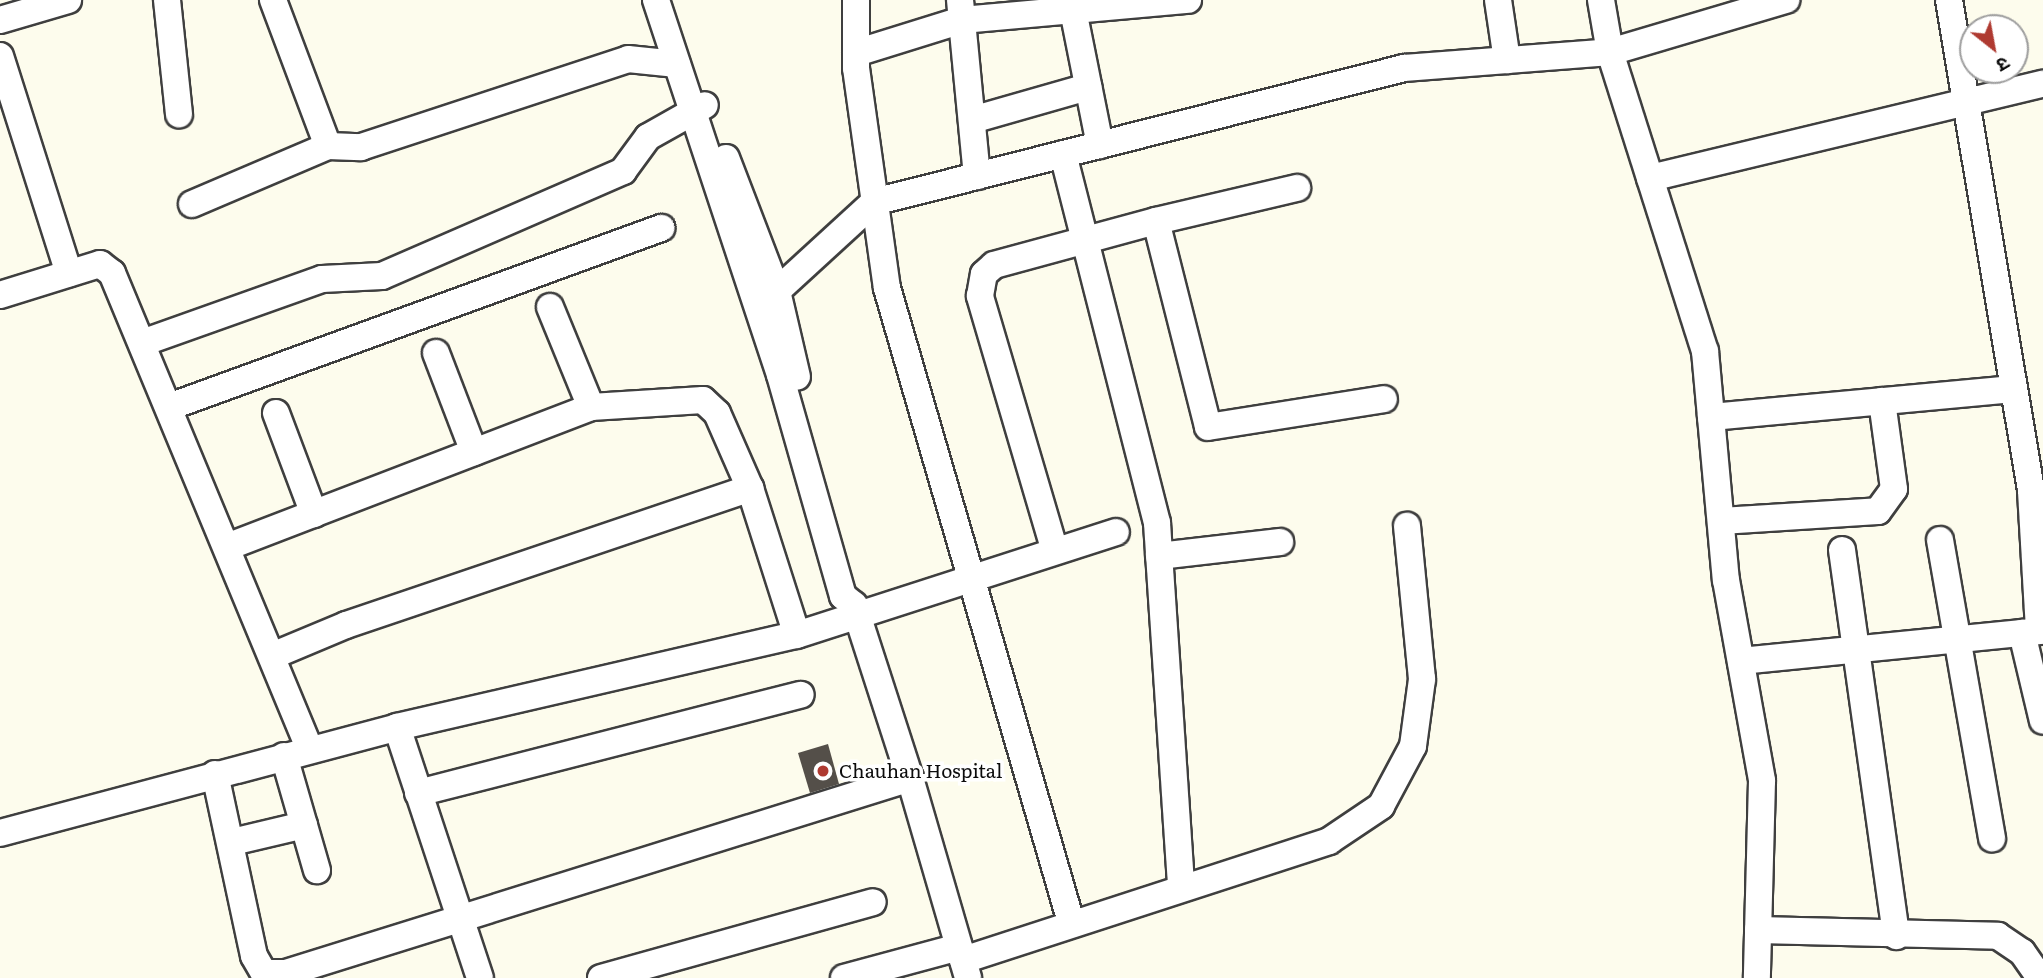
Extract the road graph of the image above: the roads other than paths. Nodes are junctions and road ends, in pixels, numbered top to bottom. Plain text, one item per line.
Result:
1 (68, 0) edge
2 (167, 0) edge
3 (274, 0) edge
4 (656, 0) edge
5 (673, 0) edge
6 (856, 0) edge
7 (1498, 0) edge
8 (1601, 0) edge
9 (1786, 0) edge
10 (1949, 0) edge
11 (1182, 1) edge
12 (1072, 6) edge
13 (961, 10) edge
14 (1701, 12) edge
15 (0, 20) edge
16 (1610, 52) junction
17 (856, 53) junction
18 (1507, 60) junction
19 (1, 64) edge
20 (677, 64) junction
21 (2043, 84) edge
22 (1088, 87) junction
23 (1967, 105) junction
24 (699, 107) junction
25 (179, 114) dead end
26 (972, 120) junction
27 (1100, 145) junction
28 (328, 146) junction
29 (1063, 154) junction
30 (977, 176) junction
31 (1650, 178) junction
32 (1297, 188) dead end
33 (874, 202) junction
34 (192, 204) dead end
35 (1156, 221) junction
36 (661, 228) dead end
37 (1086, 245) junction
38 (69, 273) junction
39 (777, 291) junction
40 (0, 295) edge
41 (550, 307) dead end
42 (142, 343) junction
43 (436, 353) dead end
44 (2014, 389) junction
45 (1384, 400) dead end
46 (1882, 401) junction
47 (169, 407) junction
48 (591, 407) junction
49 (276, 413) dead end
50 (1711, 417) junction
51 (474, 452) junction
52 (750, 488) junction
53 (314, 514) junction
54 (1721, 521) junction
55 (1407, 526) dead end
56 (1116, 532) dead end
57 (1940, 540) dead end
58 (1280, 542) dead end
59 (227, 547) junction
60 (1054, 548) junction
61 (1842, 550) dead end
62 (1159, 556) junction
63 (971, 575) junction
64 (855, 610) junction
65 (2035, 631) edge
66 (797, 635) junction
67 (1957, 639) junction
68 (1852, 650) junction
69 (272, 656) junction
70 (1741, 661) junction
71 (802, 695) dead end
72 (2043, 721) edge
73 (397, 727) junction
74 (310, 750) junction
75 (284, 757) junction
76 (215, 774) junction
77 (910, 778) junction
78 (418, 793) junction
79 (304, 825) junction
80 (0, 832) edge
81 (1992, 838) dead end
82 (232, 842) junction
83 (317, 870) dead end
84 (1181, 888) junction
85 (873, 902) dead end
86 (457, 918) junction
87 (1071, 922) junction
88 (1758, 930) junction
89 (1896, 936) junction
90 (964, 962) edge
91 (480, 978) edge
92 (601, 978) edge
93 (844, 978) edge
94 (1757, 978) edge
95 (2040, 978) edge

1 - 15 street
2 - 25 street
3 - 28 street
4 - 20 street
5 - 24 street
6 - 17 street
7 - 18 street
8 - 16 street
9 - 14 street
10 - 23 street
11 - 12 street
12 - 13 street
12 - 22 street
13 - 17 street
13 - 26 street
14 - 16 street
16 - 18 street
16 - 31 street
17 - 33 street
18 - 27 street
19 - 38 street
20 - 24 street
20 - 28 street
21 - 23 street
22 - 26 street
22 - 27 street
23 - 31 street
23 - 44 street
24 - 39 street
24 - 42 street
24 - 64 street
26 - 30 street
27 - 29 street
28 - 34 street
29 - 30 street
29 - 37 street
30 - 33 street
31 - 50 street
32 - 35 street
33 - 39 street
33 - 63 street
35 - 37 street
35 - 45 street
36 - 47 street
37 - 60 street
37 - 62 street
38 - 40 street
38 - 42 street
39 - 64 street
41 - 48 street
42 - 47 street
43 - 51 street
44 - 46 street
44 - 65 street
46 - 50 street
46 - 54 street
47 - 59 street
48 - 51 street
48 - 52 street
49 - 53 street
50 - 54 street
51 - 53 street
52 - 66 street
52 - 69 street
53 - 59 street
54 - 70 street
55 - 84 street
56 - 60 street
57 - 67 street
58 - 62 street
59 - 69 street
60 - 63 street
61 - 68 street
62 - 84 street
63 - 64 street
63 - 87 street
64 - 66 street
64 - 77 street
65 - 67 street
65 - 72 street
66 - 73 street
67 - 68 street
67 - 81 street
68 - 70 street
68 - 89 street
69 - 74 street
70 - 88 street
71 - 78 street
73 - 74 street
73 - 78 street
74 - 75 street
75 - 76 street
75 - 79 street
76 - 80 street
76 - 82 street
77 - 86 street
77 - 90 street
78 - 86 street
79 - 82 street
79 - 83 street
82 - 86 street
84 - 87 street
85 - 92 street
86 - 91 street
87 - 90 street
88 - 89 street
88 - 94 street
89 - 95 street
90 - 93 street

